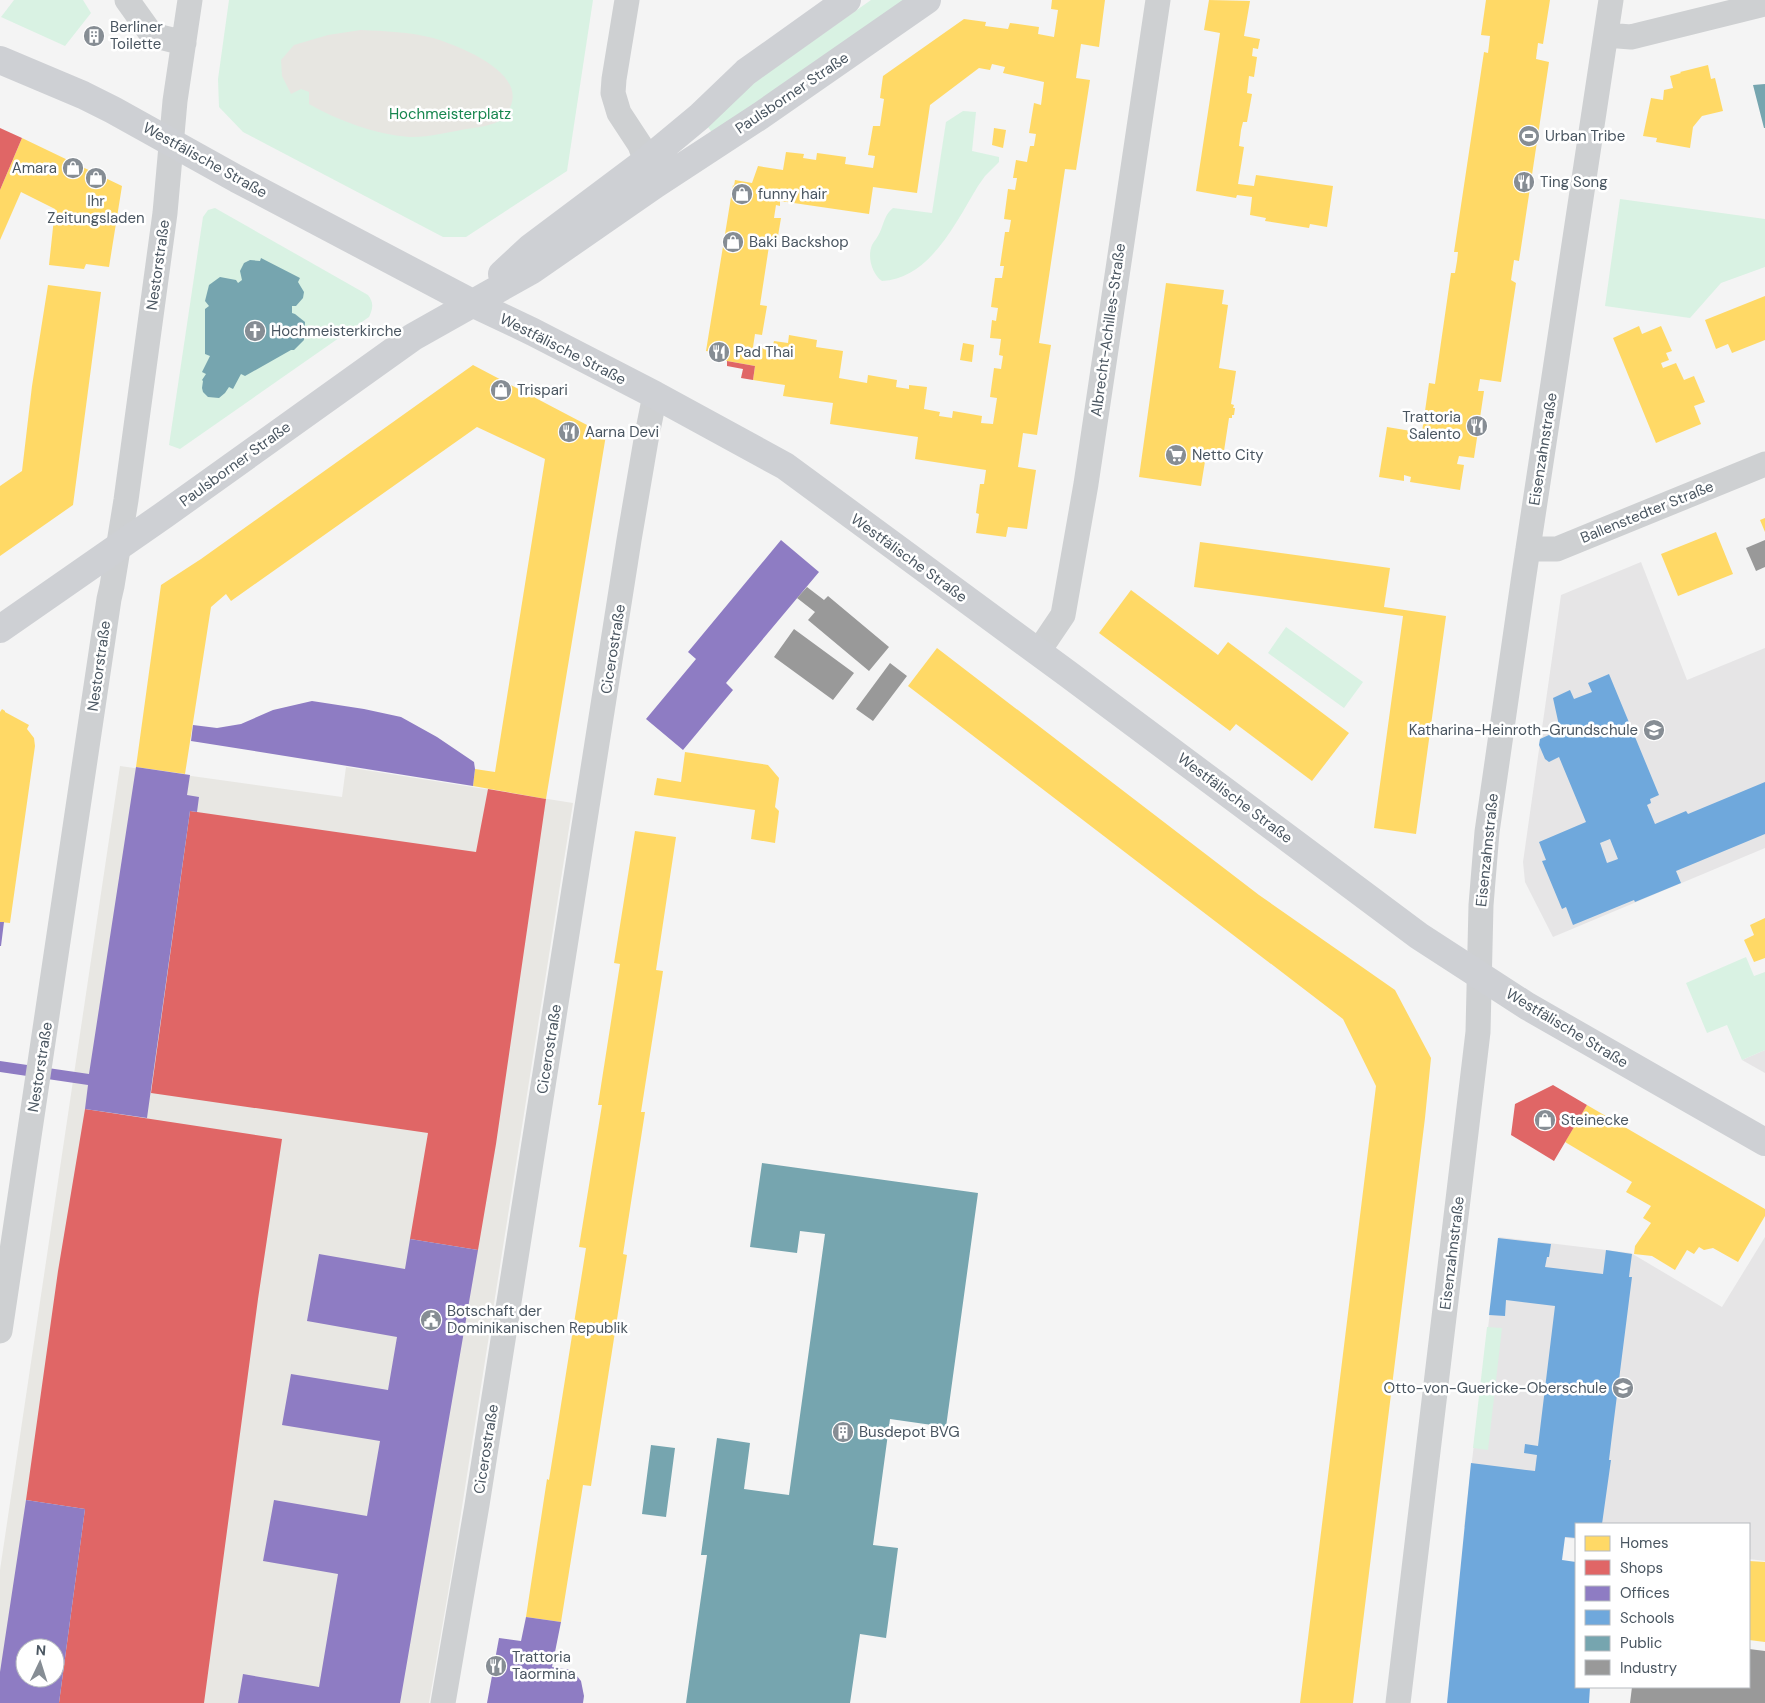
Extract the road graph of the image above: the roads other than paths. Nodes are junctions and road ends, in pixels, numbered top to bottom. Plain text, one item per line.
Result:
1 (127, 0) edge
2 (190, 0) edge
3 (627, 0) edge
4 (847, 0) edge
5 (928, 0) edge
6 (1158, 0) edge
7 (1611, 0) edge
8 (1765, 4) edge
9 (1606, 36) junction
10 (184, 43) junction
11 (0, 60) edge
12 (172, 143) junction
13 (651, 173) junction
14 (472, 303) junction
15 (655, 396) junction
16 (1765, 464) edge
17 (119, 546) junction
18 (1528, 549) junction
19 (0, 629) edge
20 (1038, 652) junction
21 (1480, 976) junction
22 (1765, 1142) edge
23 (0, 1331) edge
24 (443, 1703) edge
25 (1398, 1703) edge

1 - 10 street
2 - 10 street, Nestorstraße
3 - 13 street
4 - 13 street, Paulsborner Straße
5 - 13 street, Paulsborner Straße
6 - 20 street, Albrecht-Achilles-Straße
7 - 9 street, Eisenzahnstraße
8 - 9 street
9 - 18 street, Eisenzahnstraße
10 - 12 street, Nestorstraße
11 - 12 street, Westfälische Straße
12 - 14 street, Westfälische Straße
12 - 17 street, Nestorstraße
13 - 14 street, Paulsborner Straße
14 - 15 street, Westfälische Straße
14 - 17 street, Paulsborner Straße
15 - 20 street, Westfälische Straße
15 - 24 street, Cicerostraße
16 - 18 street, Ballenstedter Straße
17 - 19 street, Paulsborner Straße
17 - 23 street, Nestorstraße
18 - 21 street, Eisenzahnstraße
20 - 21 street, Westfälische Straße
21 - 22 street, Westfälische Straße
21 - 25 street, Eisenzahnstraße

